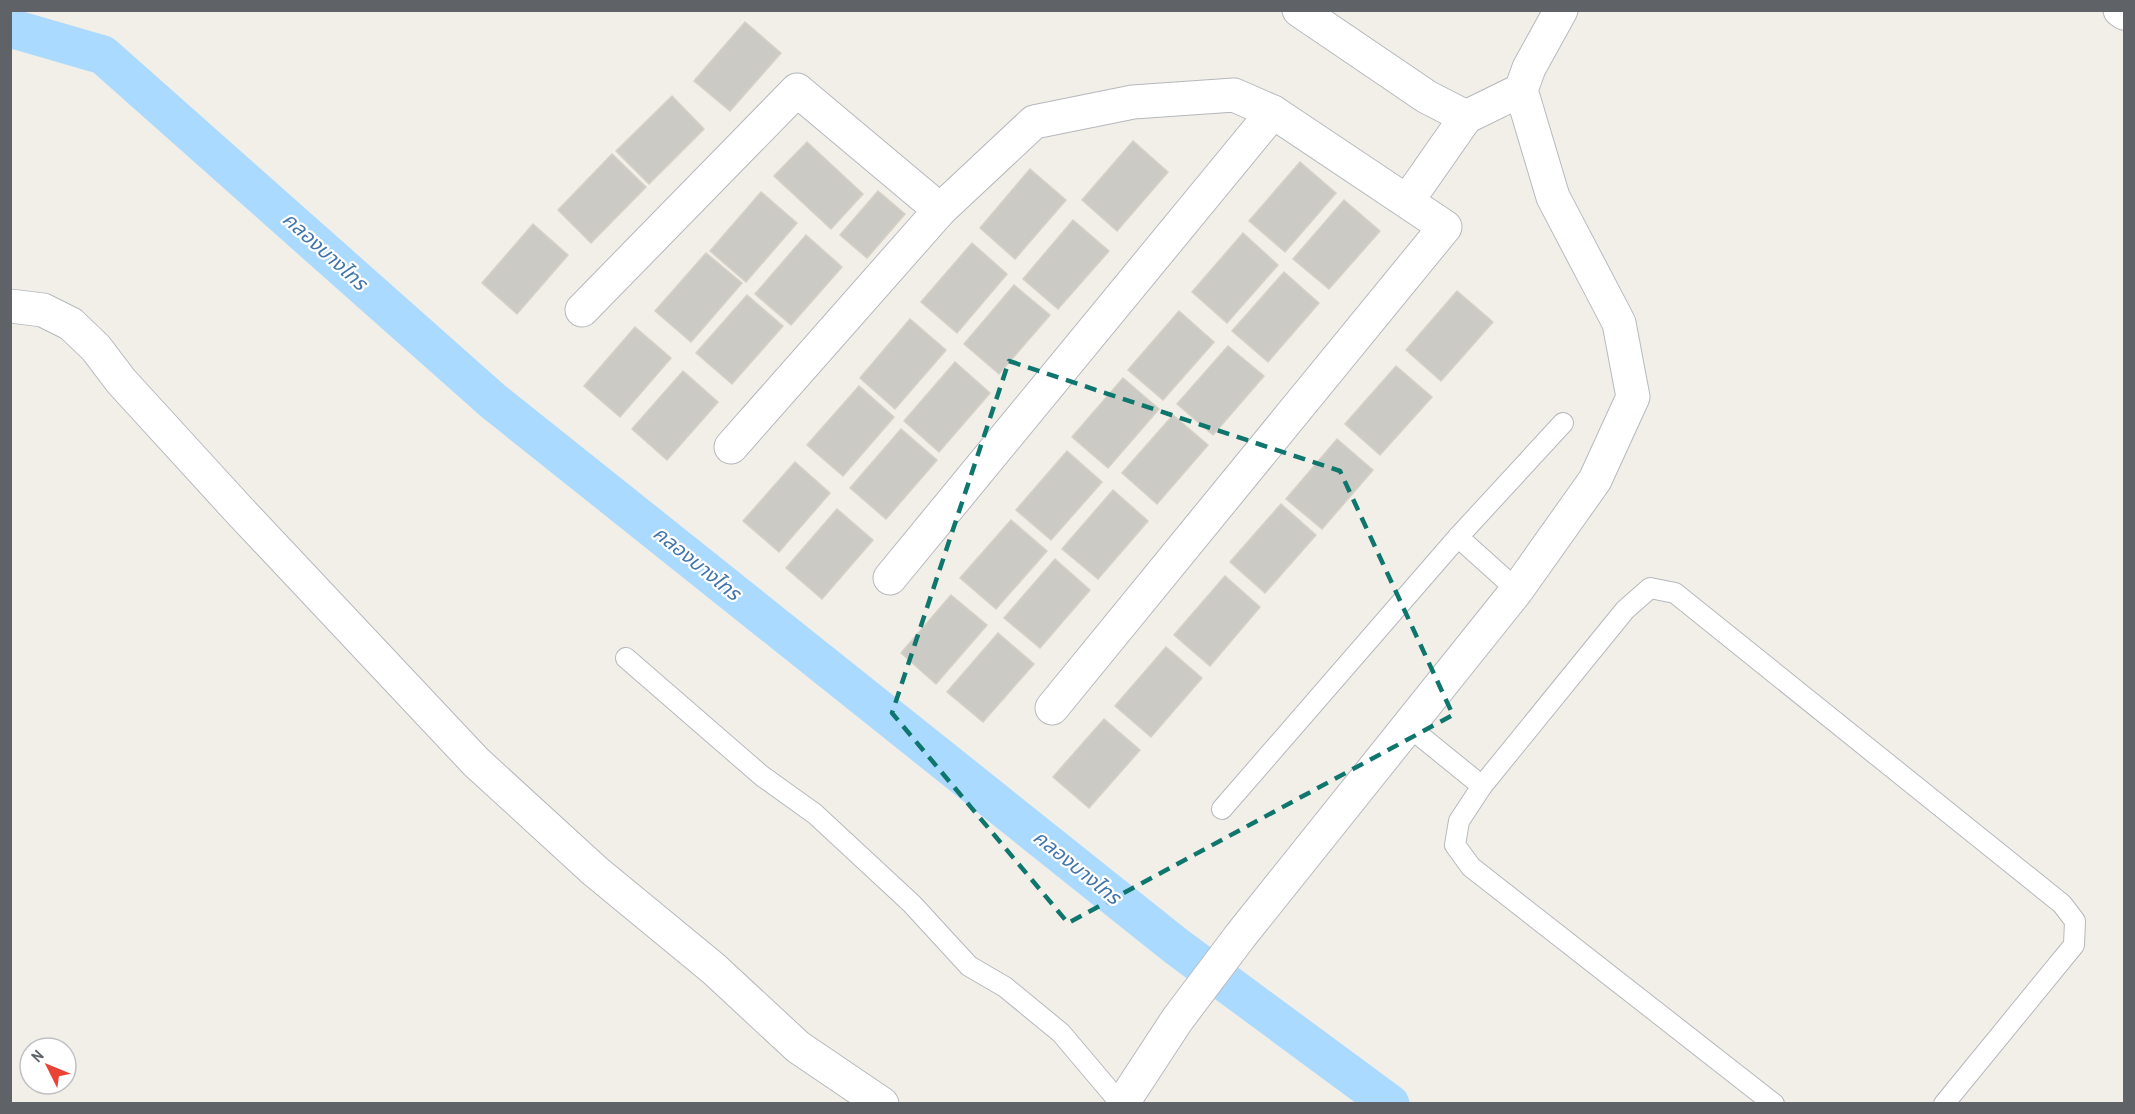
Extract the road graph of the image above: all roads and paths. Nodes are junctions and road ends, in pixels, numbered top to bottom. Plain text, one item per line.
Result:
1 (1299, 10) edge
2 (1561, 10) edge
3 (2120, 10) edge
4 (2124, 13) edge
5 (1521, 90) junction
6 (1273, 112) junction
7 (1466, 117) junction
8 (1408, 200) junction
9 (940, 210) junction
10 (10, 306) edge
11 (582, 310) dead end
12 (1563, 423) dead end
13 (731, 447) dead end
14 (1458, 537) junction
15 (890, 578) dead end
16 (1517, 590) junction
17 (626, 658) dead end
18 (1052, 708) dead end
19 (1408, 726) junction
20 (1482, 786) junction
21 (1222, 809) dead end
22 (882, 1104) edge
23 (1122, 1104) edge
24 (1774, 1104) edge
25 (1944, 1104) edge

1 - 7 street
2 - 5 street
3 - 4 street
5 - 7 street
5 - 16 street
6 - 8 street
6 - 9 street
6 - 15 street
7 - 8 street
8 - 18 street
9 - 11 street
9 - 13 street
10 - 22 street
12 - 14 lane
14 - 16 lane
14 - 21 lane
16 - 19 street
17 - 23 lane
19 - 20 lane
19 - 23 street
20 - 24 lane
20 - 25 lane

